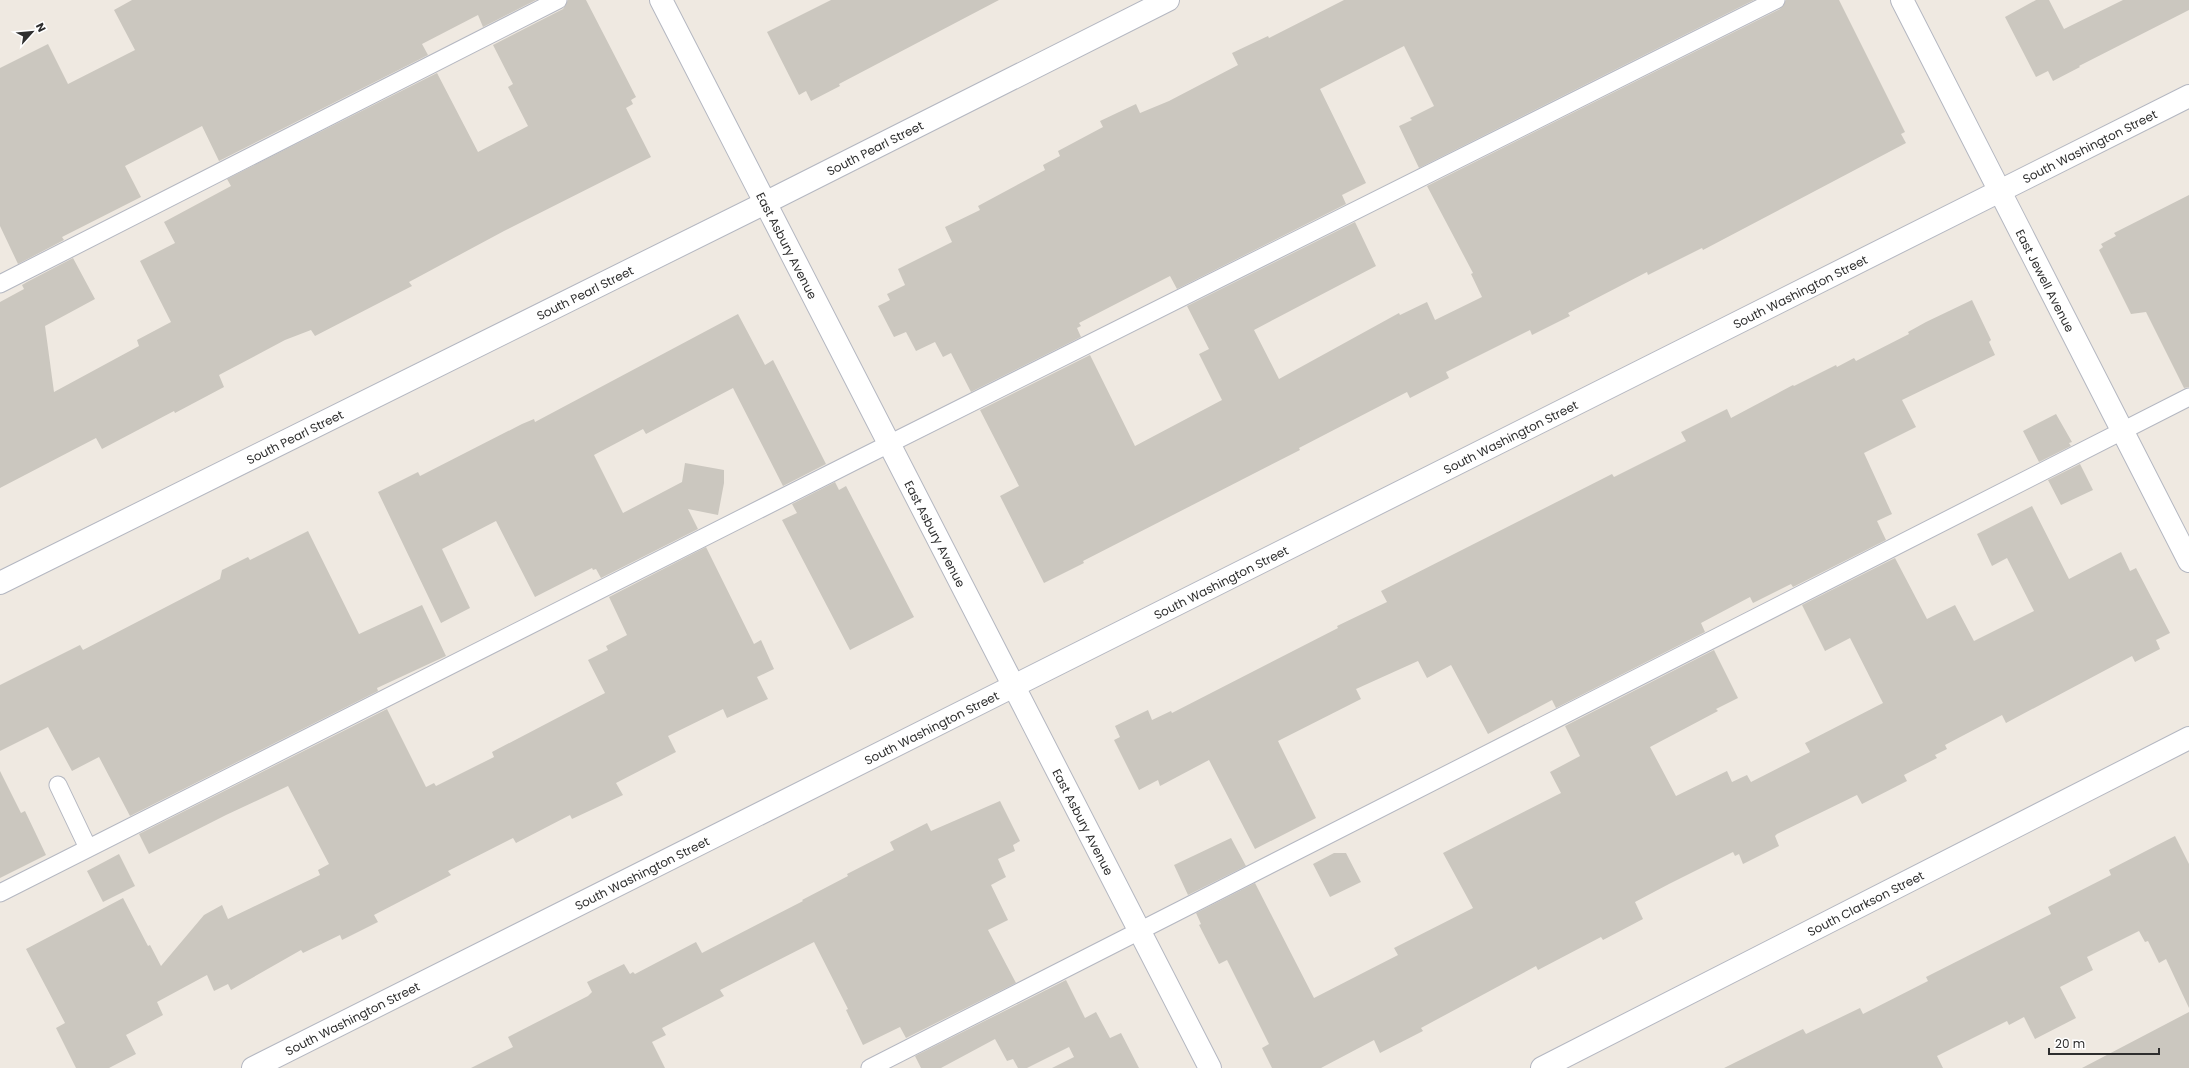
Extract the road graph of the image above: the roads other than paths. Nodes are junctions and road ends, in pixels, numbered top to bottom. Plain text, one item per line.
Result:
1 (558, 0) edge
2 (661, 0) edge
3 (1168, 0) edge
4 (1776, 0) edge
5 (1902, 0) edge
6 (2189, 96) edge
7 (1999, 191) junction
8 (765, 203) junction
9 (0, 284) edge
10 (2189, 398) edge
11 (2122, 431) junction
12 (889, 445) junction
13 (2189, 561) edge
14 (0, 583) edge
15 (1013, 687) junction
16 (2189, 738) edge
17 (58, 785) dead end
18 (88, 848) junction
19 (0, 893) edge
20 (1140, 932) junction
21 (253, 1068) edge
22 (870, 1068) edge
23 (1210, 1068) edge
24 (1542, 1068) edge

1 - 9 lane
2 - 8 street, East Asbury Avenue
3 - 8 street, South Pearl Street
4 - 12 lane
5 - 7 street, East Jewell Avenue
6 - 7 street, South Washington Street
7 - 11 street, East Jewell Avenue
7 - 15 street, South Washington Street
8 - 12 street, East Asbury Avenue
8 - 14 street, South Pearl Street
10 - 11 lane
11 - 13 street, East Jewell Avenue
11 - 20 lane
12 - 15 street, East Asbury Avenue
12 - 18 lane
15 - 20 street, East Asbury Avenue
15 - 21 street, South Washington Street
16 - 24 street, South Clarkson Street
17 - 18 lane
18 - 19 lane
20 - 22 lane
20 - 23 street, East Asbury Avenue

